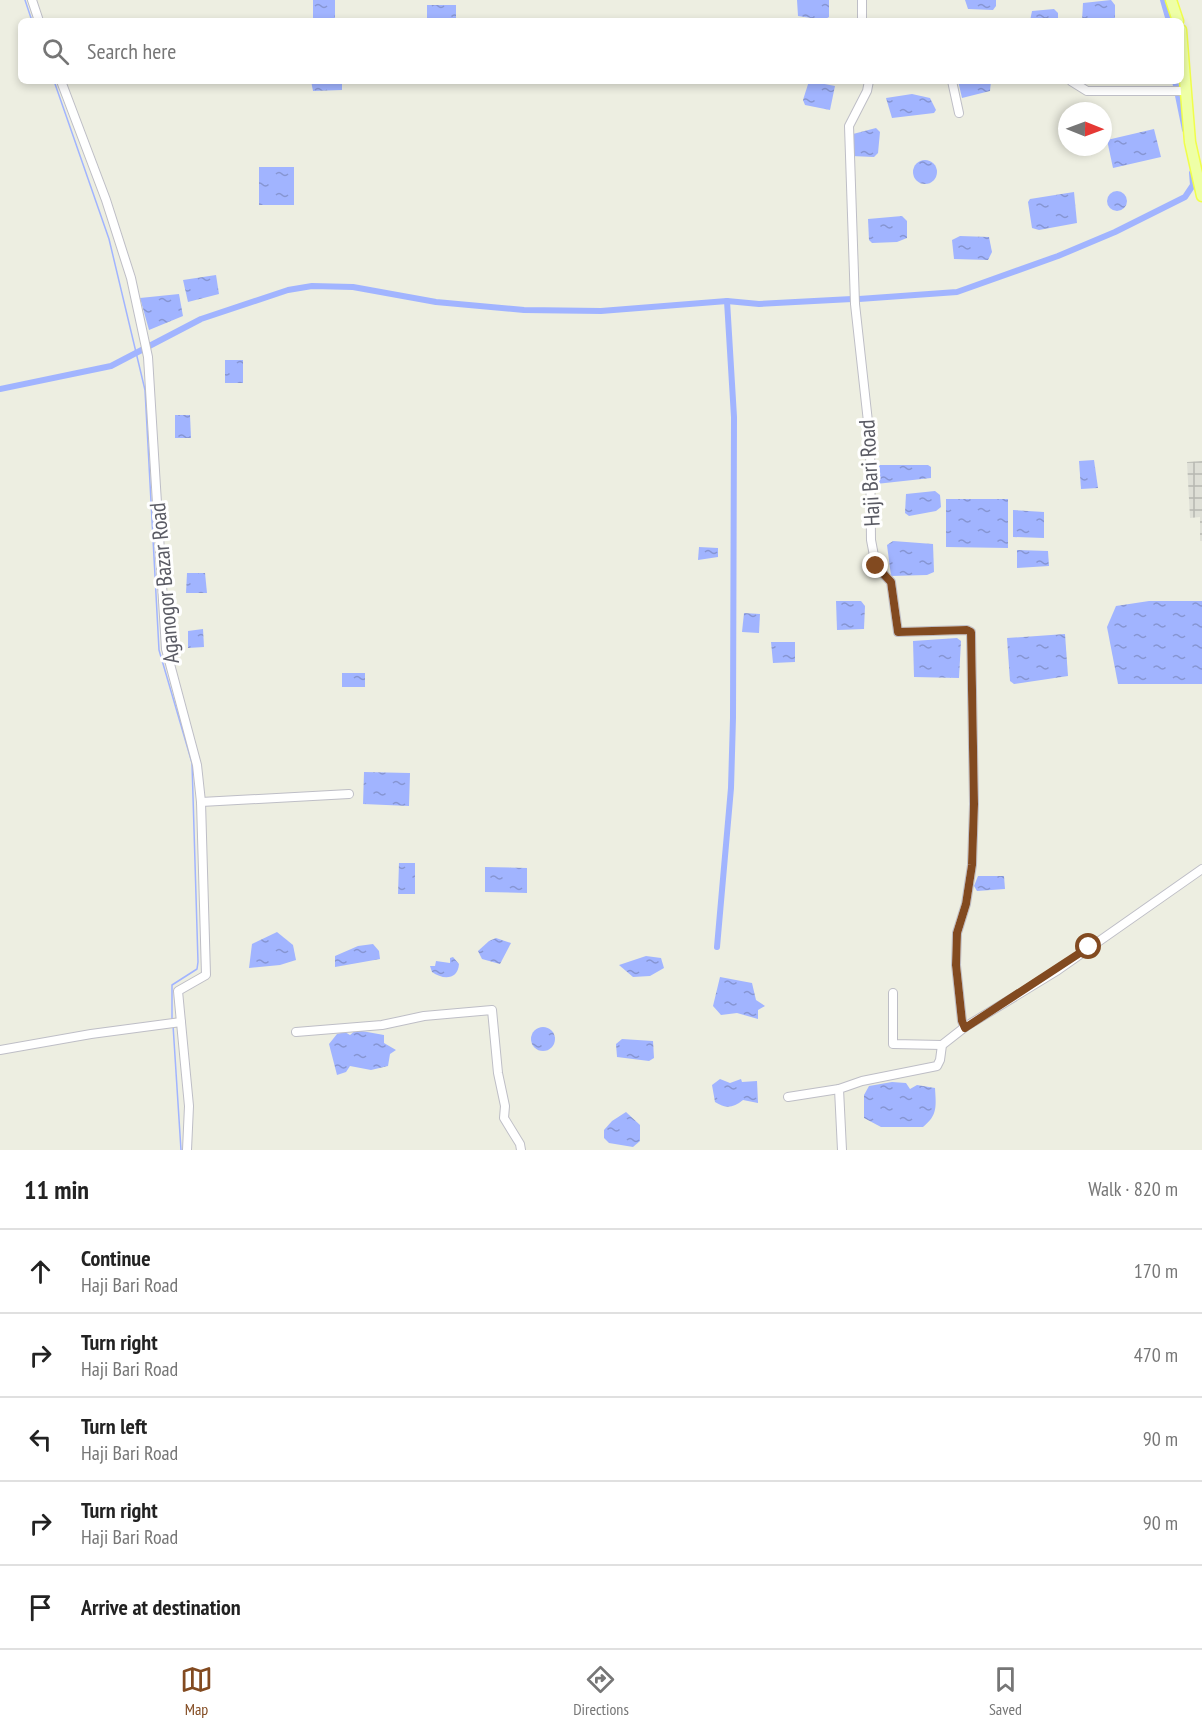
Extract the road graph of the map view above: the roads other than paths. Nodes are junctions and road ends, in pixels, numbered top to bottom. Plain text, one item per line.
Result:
1 (32, 0) edge
2 (862, 0) edge
3 (1171, 0) edge
4 (38, 18) edge
5 (862, 18) edge
6 (1177, 18) edge
7 (1184, 76) edge
8 (62, 84) edge
9 (868, 84) edge
10 (953, 84) edge
11 (1076, 84) edge
12 (1185, 91) junction
13 (959, 113) dead end
14 (1202, 196) edge
15 (349, 794) dead end
16 (201, 802) junction
17 (1202, 869) edge
18 (893, 993) dead end
19 (179, 1022) junction
20 (965, 1028) junction
21 (296, 1032) dead end
22 (942, 1045) junction
23 (0, 1050) edge
24 (839, 1089) junction
25 (788, 1097) dead end
26 (187, 1150) edge
27 (521, 1150) edge
28 (842, 1150) edge

1 - 4 street
2 - 5 street
3 - 6 main road
7 - 12 main road
8 - 16 street, Aganogor Bazar Road
9 - 20 street, Haji Bari Road
10 - 13 street
11 - 12 street
12 - 14 main road
15 - 16 street
16 - 19 street, Aganogor Bazar Road
17 - 20 street
18 - 22 street
19 - 23 street
19 - 26 street, Aganogor Bazar Road
20 - 22 street
21 - 27 street
22 - 24 street
24 - 25 street
24 - 28 street

